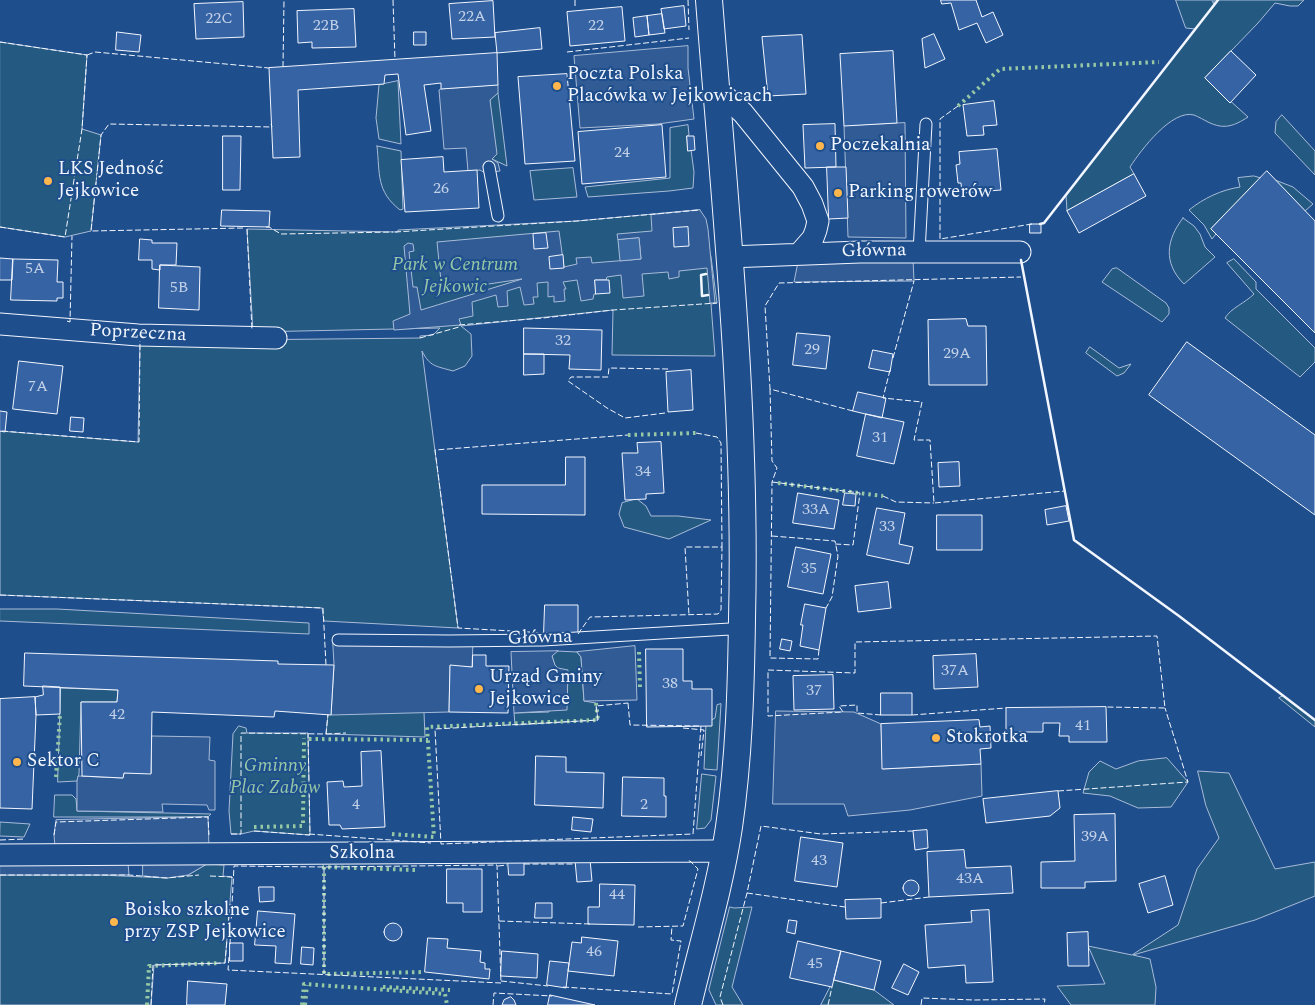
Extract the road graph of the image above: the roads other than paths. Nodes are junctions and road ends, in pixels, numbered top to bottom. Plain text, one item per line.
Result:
1 (709, 0) edge
2 (716, 88) junction
3 (926, 124) dead end
4 (489, 167) dead end
5 (498, 216) dead end
6 (919, 252) junction
7 (1020, 252) dead end
8 (799, 254) junction
9 (729, 257) junction
10 (0, 324) edge
11 (276, 338) dead end
12 (742, 630) junction
13 (338, 640) dead end
14 (724, 852) junction
15 (0, 855) edge
16 (688, 1005) edge

1 - 2 street
2 - 8 street
2 - 9 street
3 - 6 lane
4 - 5 lane
6 - 7 street, Główna
6 - 8 street, Główna
8 - 9 street, Główna
9 - 12 street
10 - 11 street, Poprzeczna
12 - 13 lane, Główna
12 - 14 street
14 - 15 street, Szkolna
14 - 16 street

